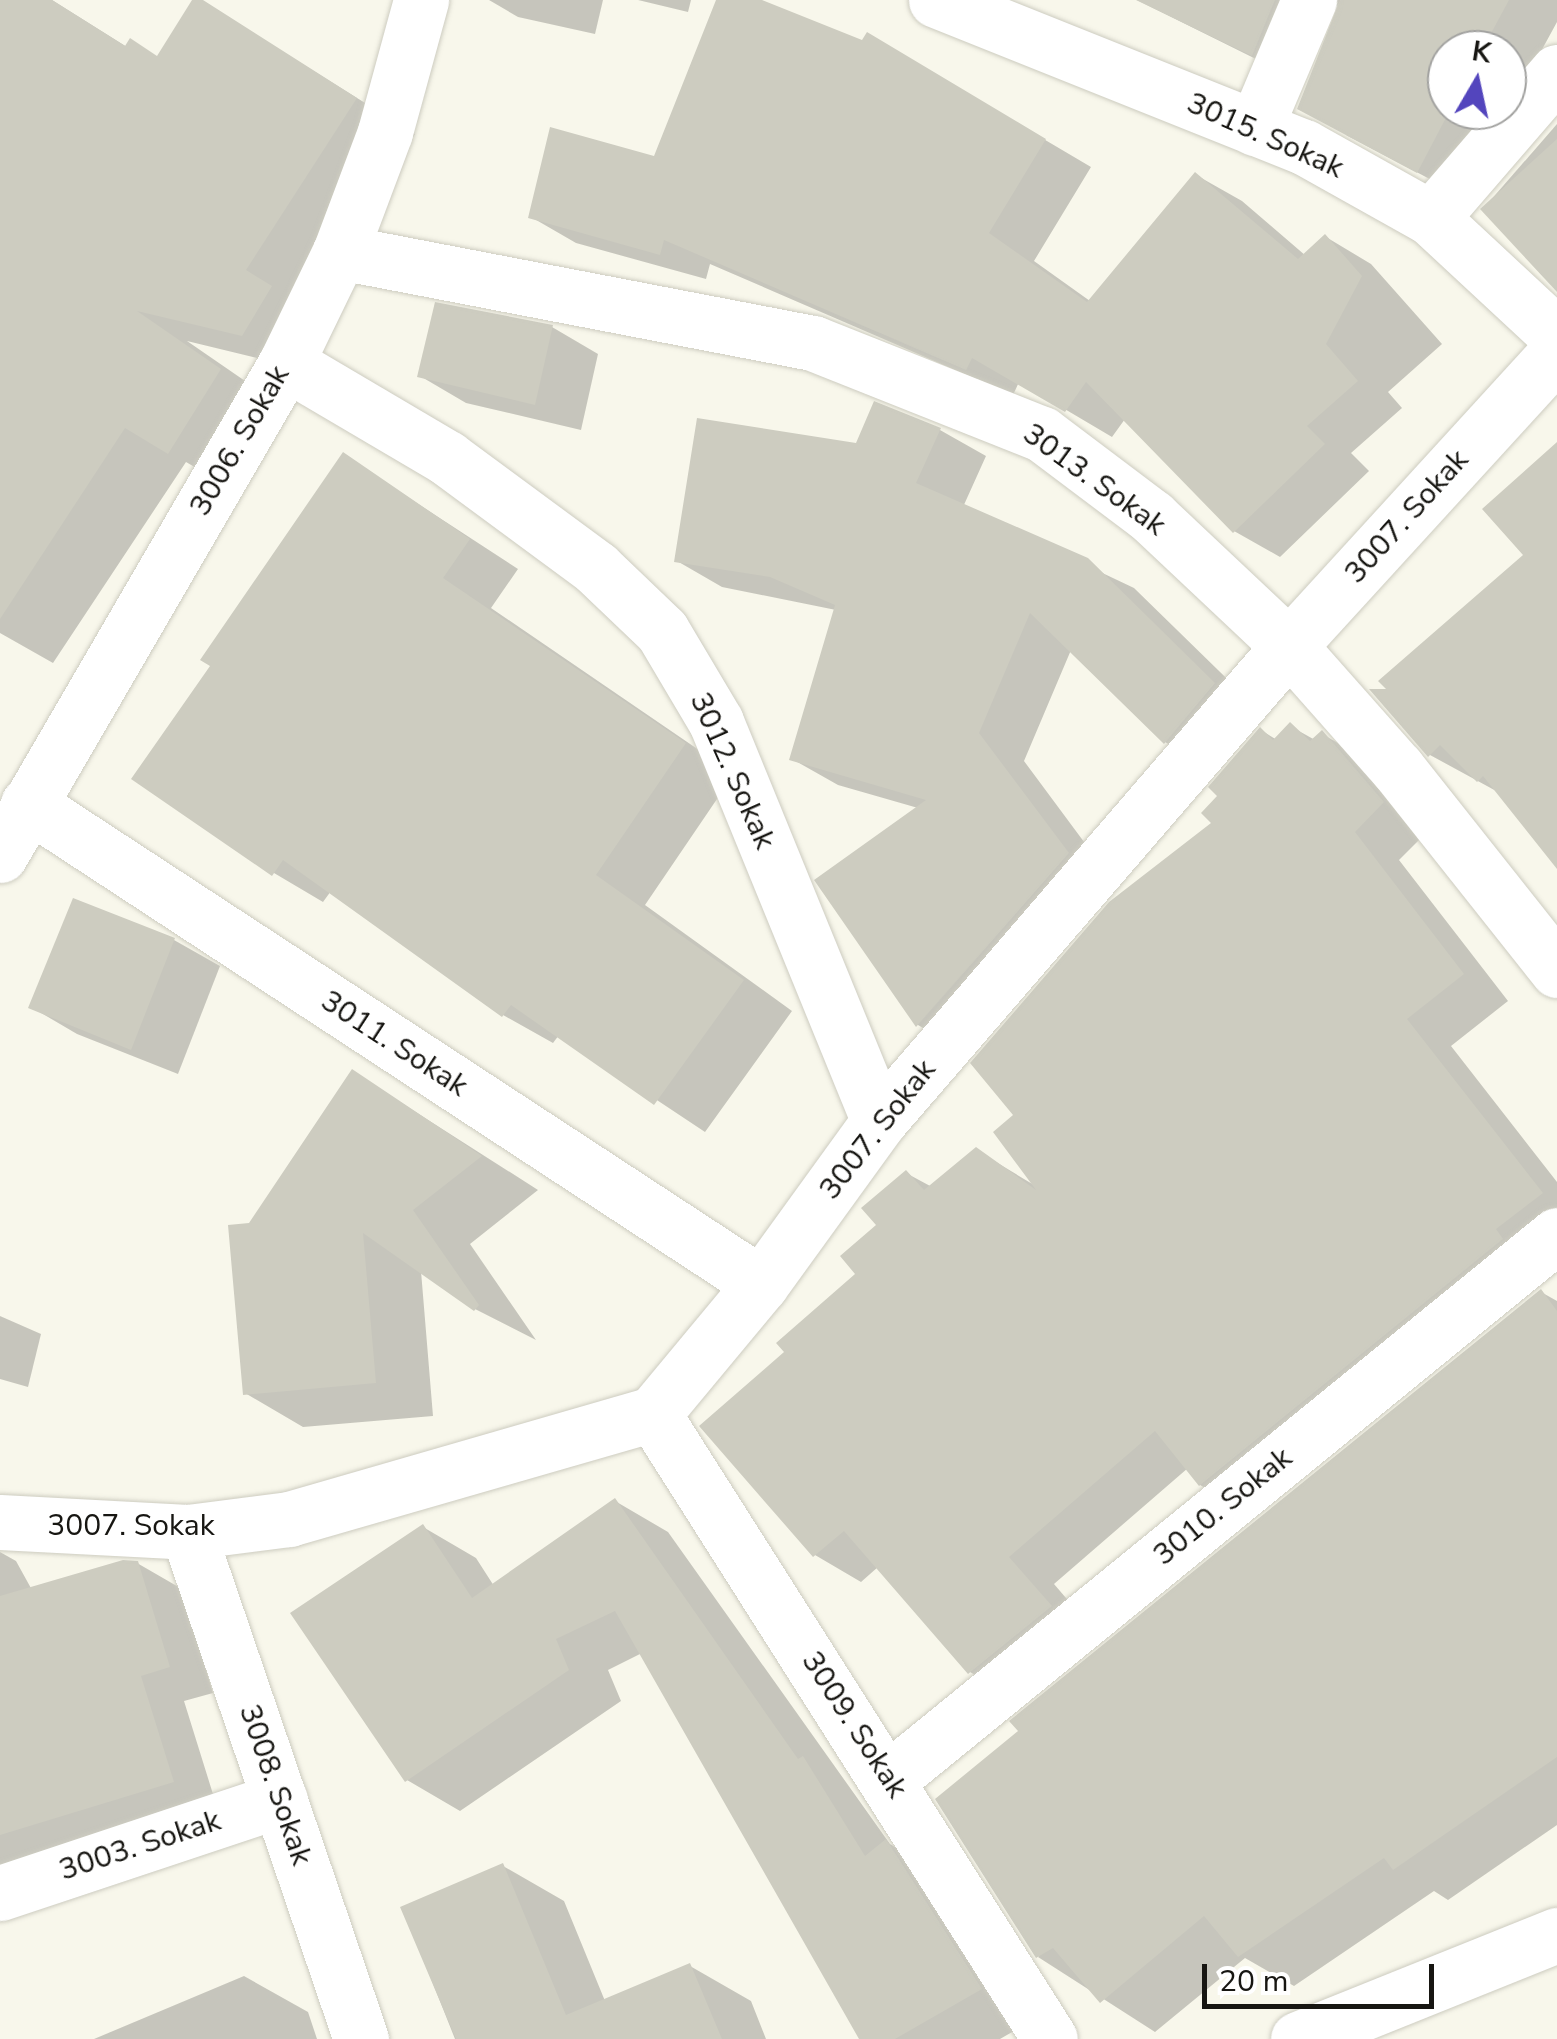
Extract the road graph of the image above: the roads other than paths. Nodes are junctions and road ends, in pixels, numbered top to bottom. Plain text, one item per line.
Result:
1 (421, 0) edge
2 (936, 0) edge
3 (1309, 0) edge
4 (1557, 72) edge
5 (1255, 128) junction
6 (1431, 218) junction
7 (340, 252) junction
8 (1557, 335) edge
9 (1557, 353) edge
10 (286, 363) junction
11 (1289, 646) junction
12 (28, 804) junction
13 (0, 855) edge
14 (1557, 970) edge
15 (879, 1121) junction
16 (1557, 1235) edge
17 (761, 1284) junction
18 (653, 1414) junction
19 (0, 1522) edge
20 (188, 1532) junction
21 (890, 1779) junction
22 (280, 1800) junction
23 (0, 1893) edge
24 (1557, 1936) edge
25 (361, 2039) edge
26 (1050, 2039) edge
27 (1298, 2039) edge

1 - 7 main road, 3006. Sokak
2 - 5 main road, 3015. Sokak
3 - 5 main road
4 - 6 main road
5 - 6 main road, 3015. Sokak
6 - 8 main road, 3015. Sokak
7 - 10 main road, 3006. Sokak
7 - 11 main road, 3013. Sokak
9 - 11 main road, 3007. Sokak
10 - 12 main road, 3006. Sokak
10 - 15 main road, 3012. Sokak
11 - 14 main road, 3013. Sokak
11 - 15 main road, 3007. Sokak
12 - 13 main road, 3006. Sokak
12 - 17 main road, 3011. Sokak
15 - 17 main road, 3007. Sokak
16 - 21 main road, 3010. Sokak
17 - 18 main road, 3007. Sokak
18 - 20 main road, 3007. Sokak
18 - 21 main road, 3009. Sokak
19 - 20 main road, 3007. Sokak
20 - 22 main road, 3008. Sokak
21 - 26 main road, 3009. Sokak
22 - 23 main road, 3003. Sokak
22 - 25 main road, 3008. Sokak
24 - 27 main road

